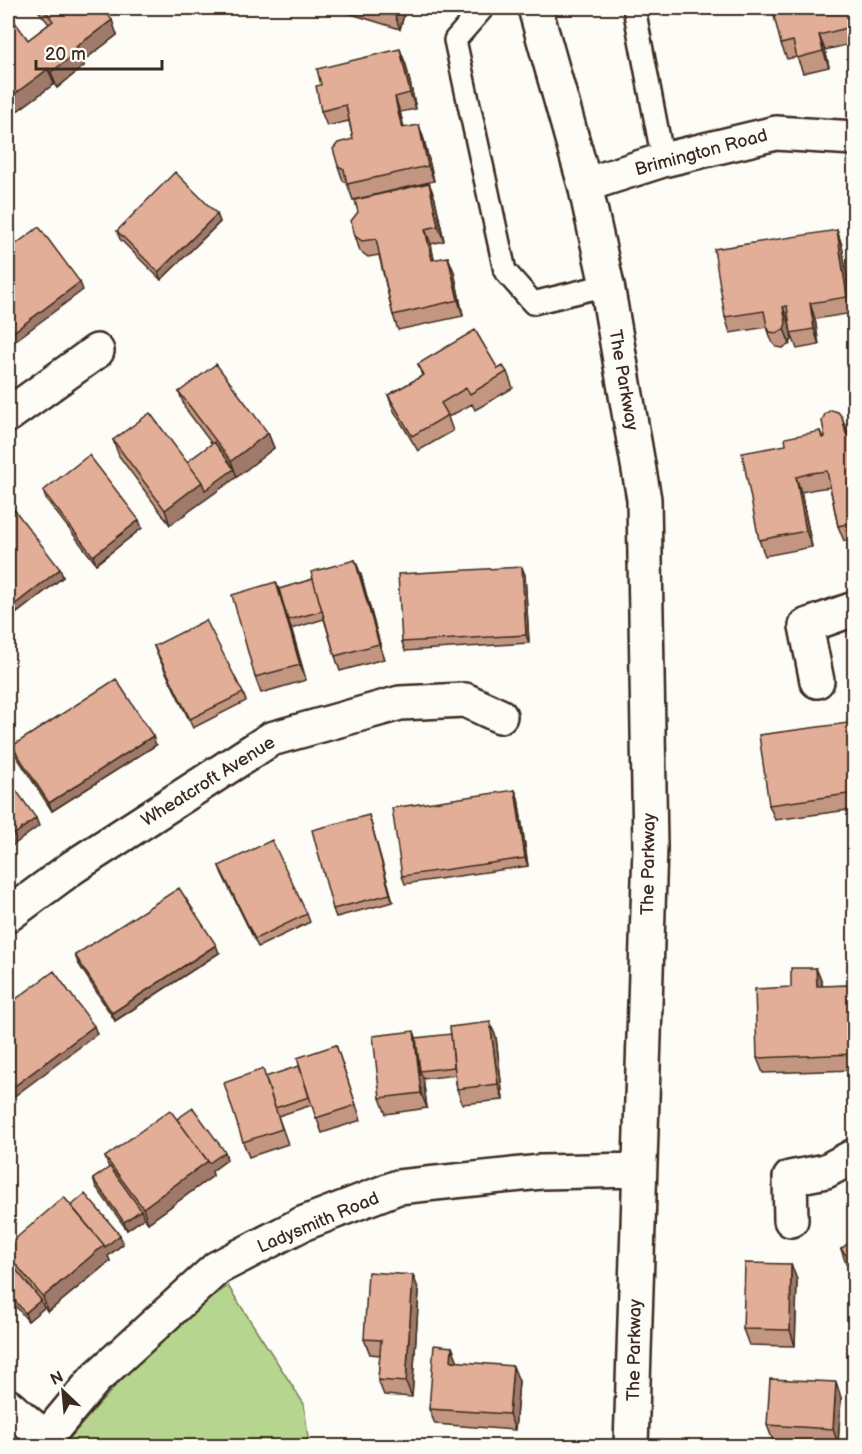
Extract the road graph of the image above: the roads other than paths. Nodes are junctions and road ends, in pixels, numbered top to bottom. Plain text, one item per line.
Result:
1 (483, 8) edge
2 (535, 8) edge
3 (634, 8) edge
4 (855, 138) edge
5 (663, 160) junction
6 (585, 185) junction
7 (607, 285) junction
8 (98, 351) dead end
9 (8, 415) edge
10 (855, 609) edge
11 (817, 681) dead end
12 (500, 716) dead end
13 (8, 915) edge
14 (855, 1156) edge
15 (638, 1170) junction
16 (790, 1220) dead end
17 (8, 1406) edge
18 (42, 1442) edge
19 (632, 1446) edge

1 - 7 lane
2 - 6 street, The Parkway
3 - 5 lane
4 - 5 street, Brimington Road
5 - 6 street, Brimington Road
6 - 7 street, The Parkway
7 - 15 street, The Parkway
8 - 9 street
10 - 11 street
12 - 13 street, Wheatcroft Avenue
14 - 16 street
15 - 18 street, Ladysmith Road
15 - 19 street, The Parkway
17 - 18 street

